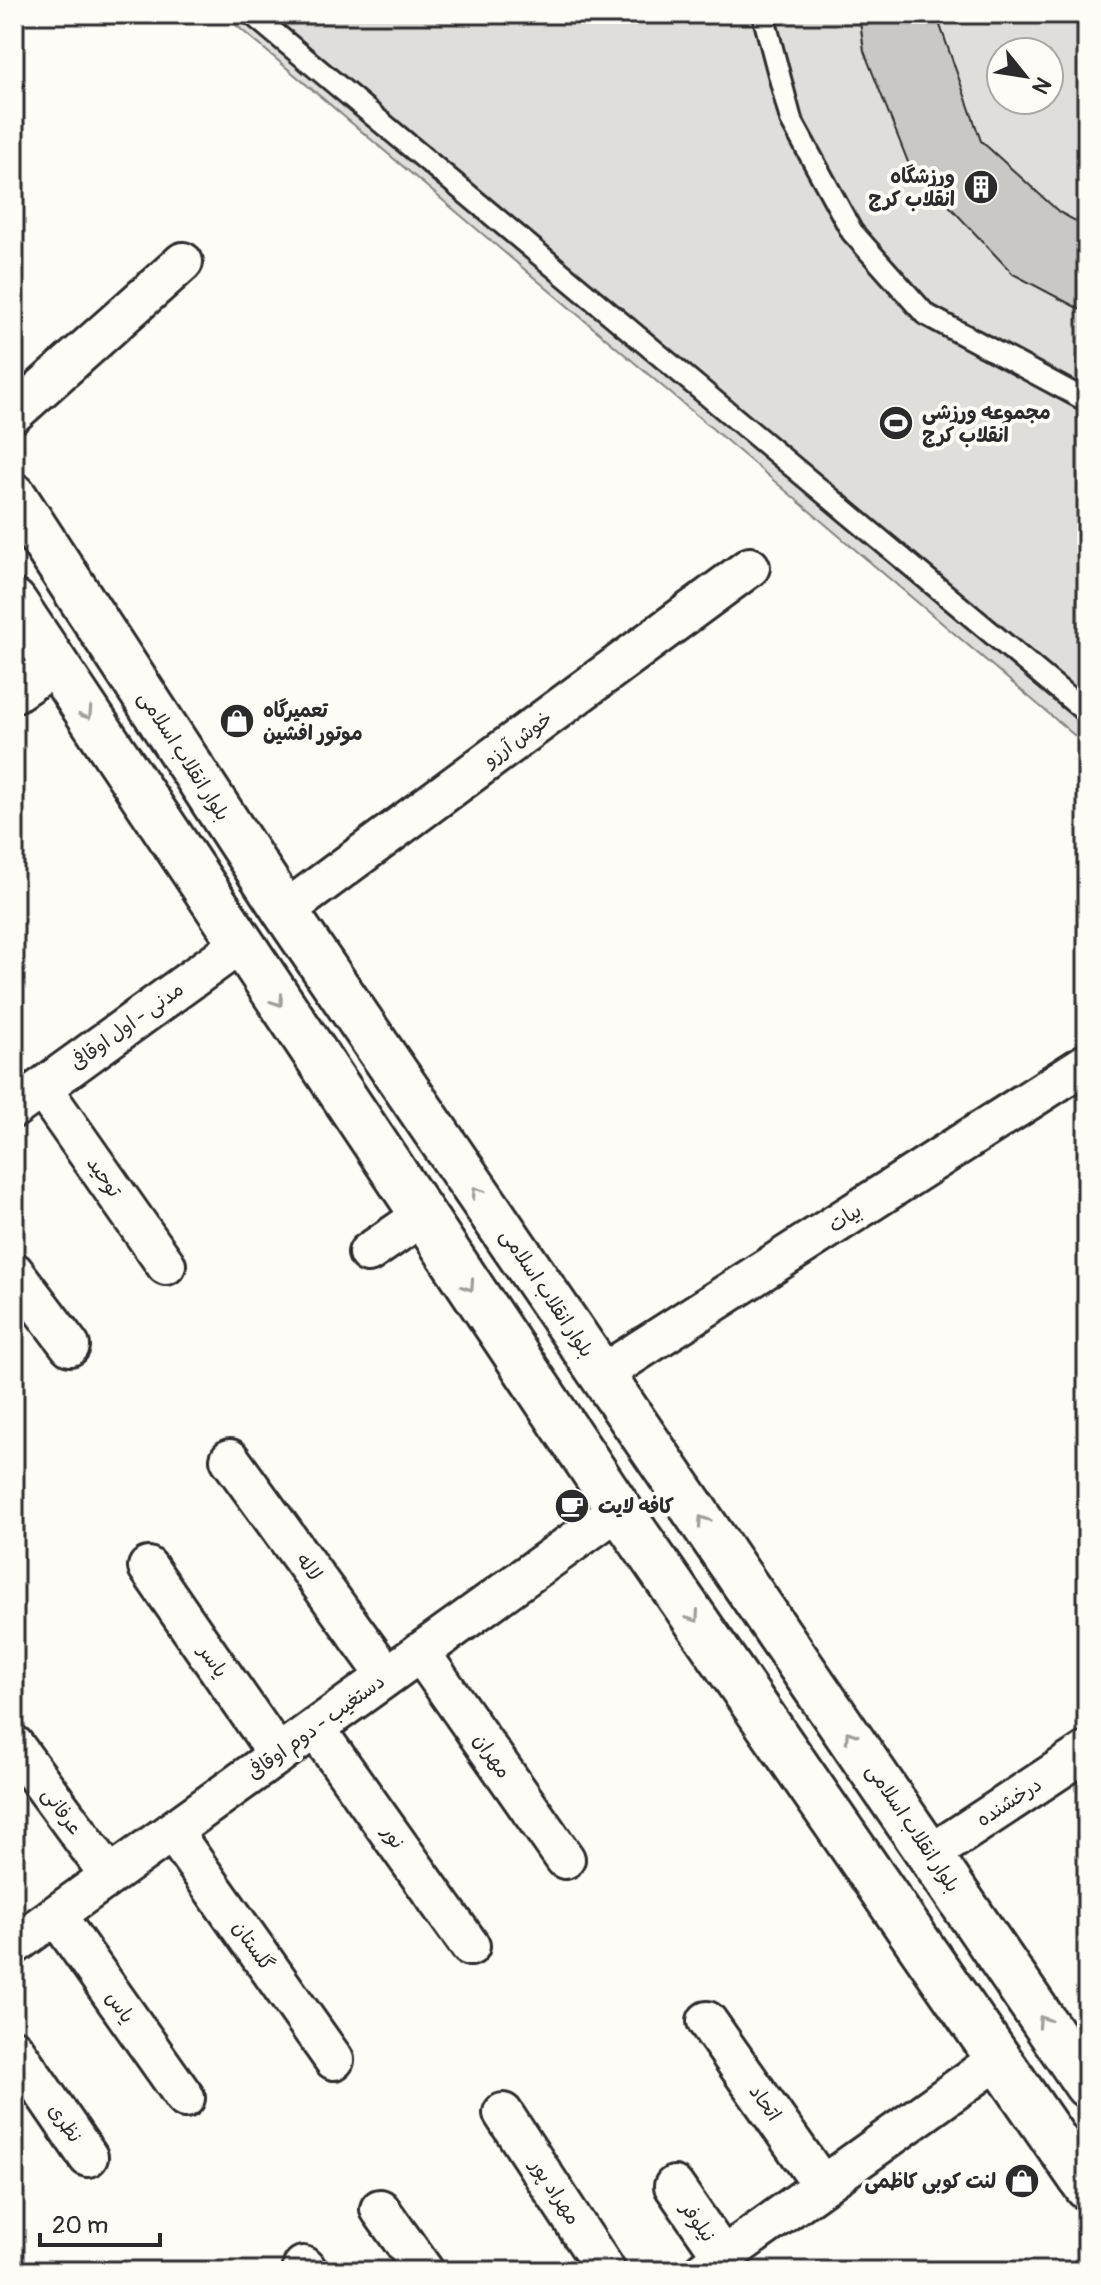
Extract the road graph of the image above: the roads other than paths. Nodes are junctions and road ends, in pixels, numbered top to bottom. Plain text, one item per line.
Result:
1 (252, 14) edge
2 (763, 14) edge
3 (183, 262) dead end
4 (1087, 401) edge
5 (14, 413) edge
6 (14, 496) edge
7 (750, 567) dead end
8 (14, 602) edge
9 (55, 665) junction
10 (14, 693) edge
11 (1087, 713) edge
12 (285, 911) junction
13 (240, 944) junction
14 (1087, 1063) edge
15 (28, 1098) edge
16 (422, 1216) junction
17 (368, 1253) dead end
18 (166, 1265) dead end
19 (14, 1272) edge
20 (70, 1346) dead end
21 (602, 1374) junction
22 (230, 1459) dead end
23 (619, 1509) junction
24 (148, 1567) dead end
25 (420, 1652) junction
26 (387, 1676) junction
27 (315, 1728) junction
28 (14, 1745) edge
29 (1087, 1751) edge
30 (278, 1755) junction
31 (172, 1831) junction
32 (931, 1854) junction
33 (565, 1859) dead end
34 (110, 1876) junction
35 (56, 1915) junction
36 (14, 1945) edge
37 (470, 1946) dead end
38 (707, 2021) dead end
39 (14, 2049) edge
40 (1000, 2058) junction
41 (334, 2060) dead end
42 (1087, 2085) edge
43 (185, 2098) dead end
44 (503, 2113) dead end
45 (88, 2157) dead end
46 (822, 2185) junction
47 (674, 2186) dead end
48 (1087, 2187) edge
49 (380, 2209) dead end
50 (713, 2264) edge
51 (424, 2271) edge
52 (606, 2271) edge

1 - 11 lane
2 - 4 lane
3 - 5 street
6 - 12 main road, بلوار انقلاب اسلامی
7 - 12 street, خوش آرزو
8 - 9 main road
9 - 10 street
9 -> 13 main road
21 -> 12 main road, بلوار انقلاب اسلامی
13 - 15 street, مدنی - اول اوقافی
13 -> 16 main road
14 - 21 street, بیات
15 - 18 street, توحید
16 - 17 street
16 -> 23 main road
19 - 20 street
32 -> 21 main road, بلوار انقلاب اسلامی
22 - 26 street, لاله
23 - 25 street, دستغیب - دوم اوقافی
23 -> 40 main road
24 - 30 street, یاسر
25 - 26 street, دستغیب - دوم اوقافی
25 - 33 street, مهران
26 - 27 street, دستغیب - دوم اوقافی
27 - 30 street, دستغیب - دوم اوقافی
27 - 37 street, نور
28 - 34 street, عرفانی
29 - 32 street, درخشنده
30 - 31 street, دستغیب - دوم اوقافی
31 - 34 street, دستغیب - دوم اوقافی
31 - 41 street, گلستان
42 -> 32 main road, بلوار انقلاب اسلامی
34 - 35 street, دستغیب - دوم اوقافی
35 - 36 street, دستغیب - دوم اوقافی
35 - 43 street, یاس
38 - 46 street, اتحاد
39 - 45 street, نظری
40 - 46 street
40 - 48 main road
44 - 52 street, مهراد پور
46 - 50 street
47 - 50 street, نیلوفر
49 - 51 street

